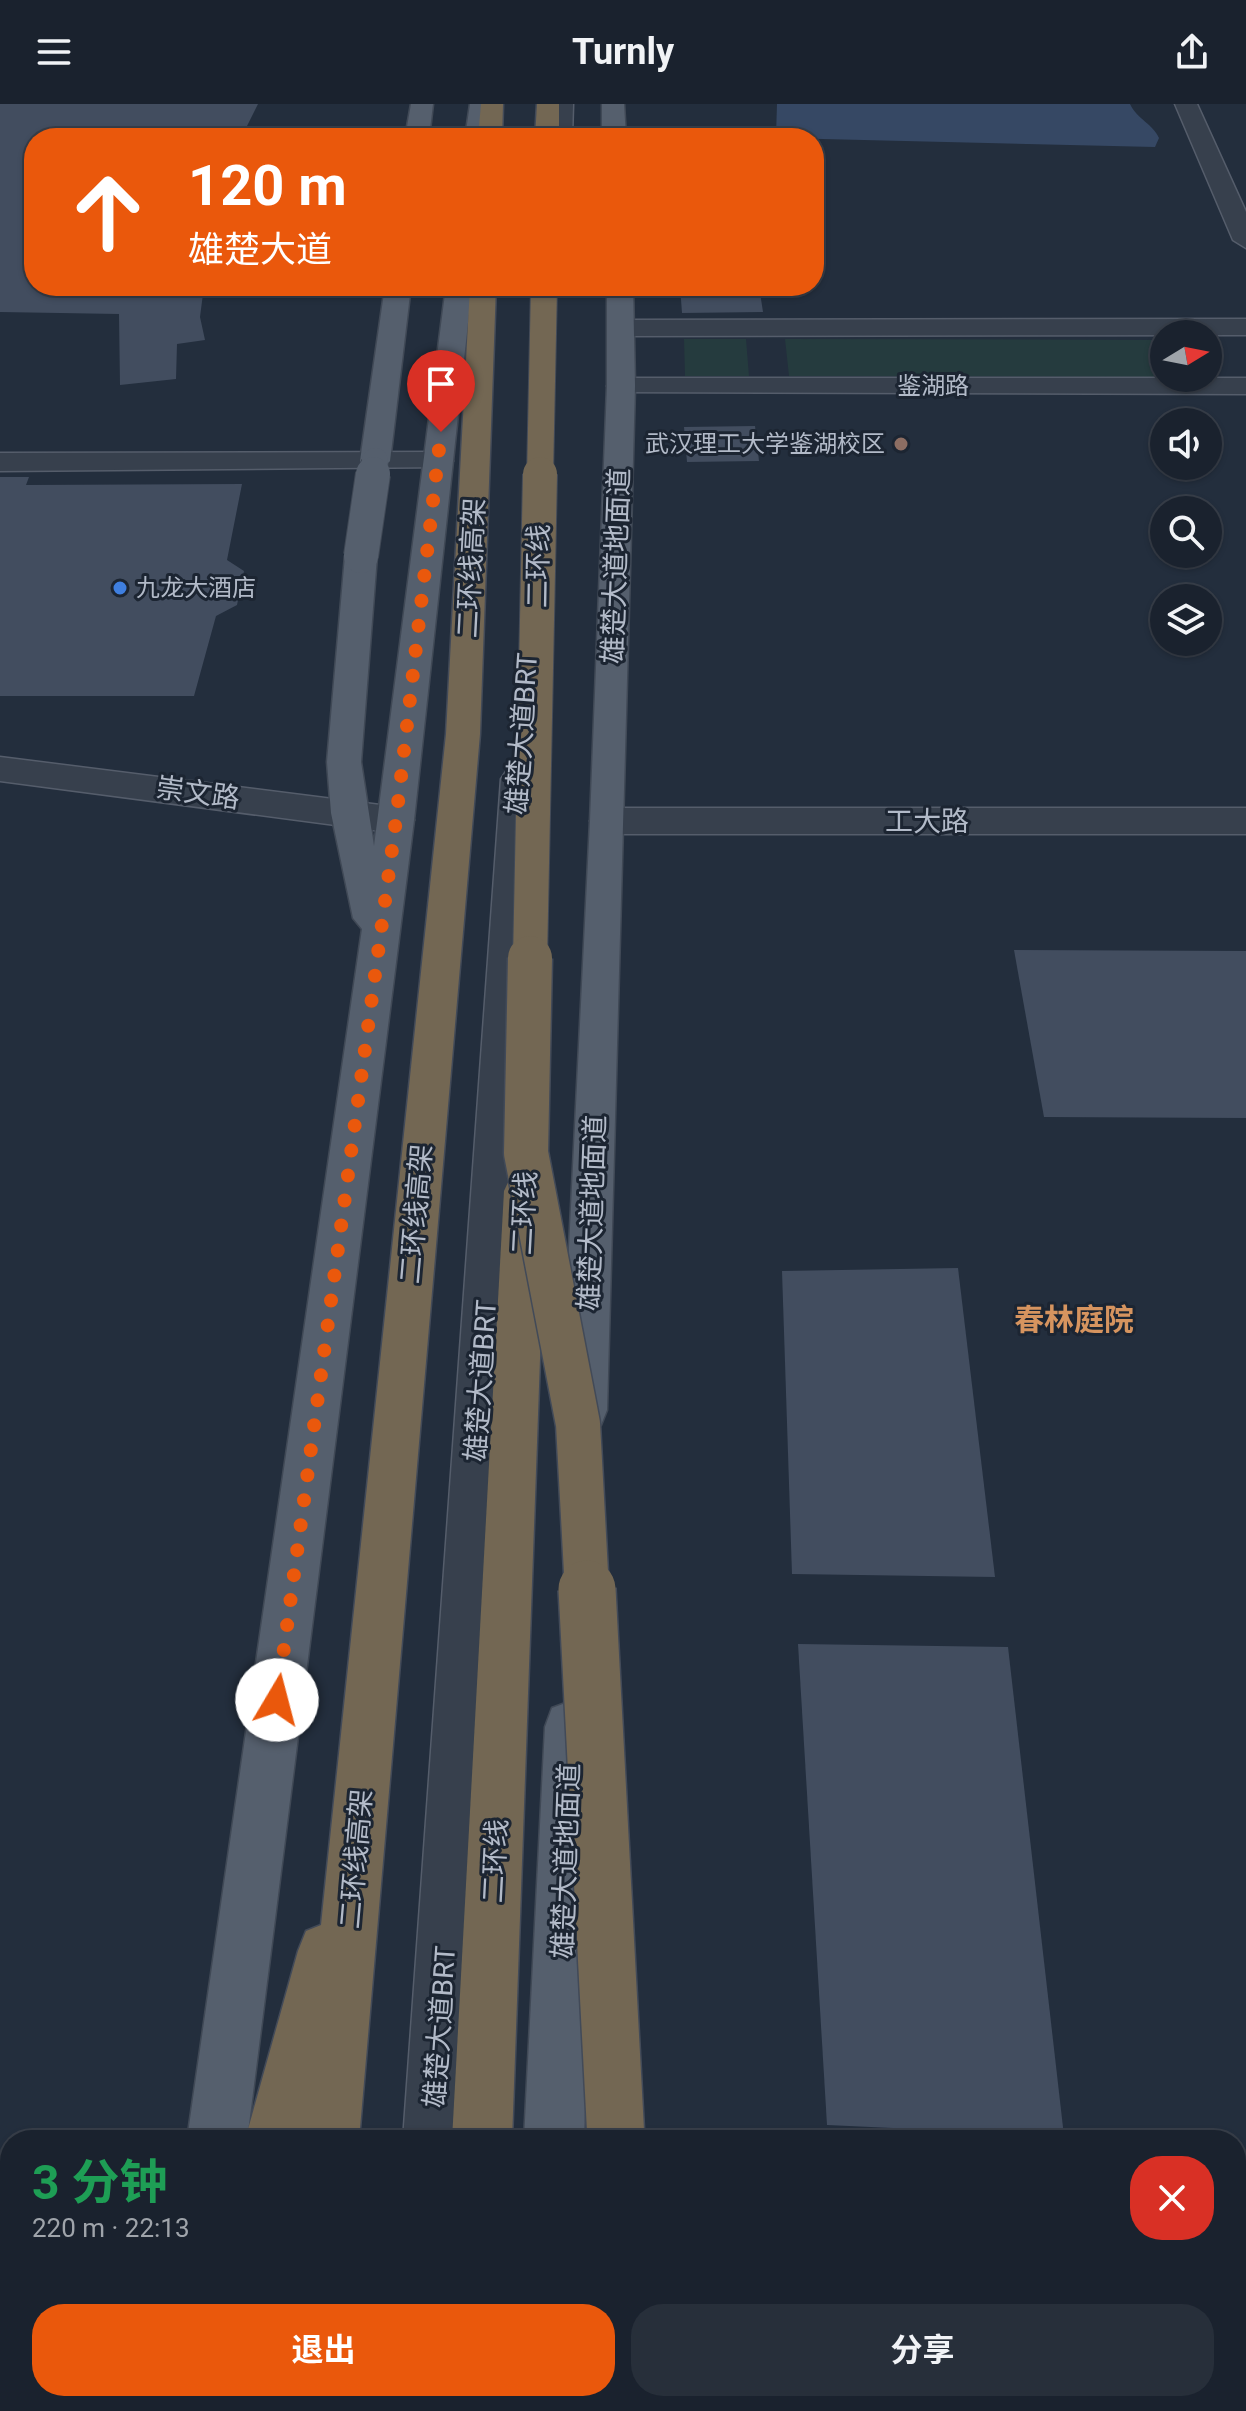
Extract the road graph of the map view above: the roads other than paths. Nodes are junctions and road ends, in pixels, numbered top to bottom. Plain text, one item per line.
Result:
1 (422, 104) edge
2 (481, 104) edge
3 (492, 104) edge
4 (548, 104) edge
5 (562, 104) edge
6 (613, 104) edge
7 (1186, 104) edge
8 (418, 128) edge
9 (478, 128) edge
10 (491, 128) edge
11 (547, 128) edge
12 (561, 128) edge
13 (614, 128) edge
14 (1246, 240) edge
15 (397, 296) edge
16 (458, 296) edge
17 (483, 296) edge
18 (544, 296) edge
19 (550, 296) edge
20 (620, 296) edge
21 (1246, 327) edge
22 (622, 328) junction
23 (621, 386) junction
24 (1246, 386) edge
25 (438, 461) junction
26 (0, 462) edge
27 (0, 769) edge
28 (349, 813) junction
29 (396, 820) junction
30 (608, 821) junction
31 (1246, 821) edge
32 (379, 947) junction
33 (526, 1153) junction
34 (359, 1829) junction
35 (218, 2130) edge
36 (278, 2130) edge
37 (330, 2130) edge
38 (434, 2130) edge
39 (482, 2130) edge
40 (554, 2130) edge
41 (615, 2130) edge

1 - 8 main road
2 - 9 main road
3 - 10 highway
4 - 11 highway
5 - 12 street
6 - 13 main road
7 - 14 street
15 - 28 main road, bridge
16 - 25 main road
17 - 34 highway, 二环线高架
18 - 33 highway, 二环线, bridge
19 - 38 street, 雄楚大道BRT
20 - 22 main road, 雄楚大道地面道
21 - 22 street
22 - 23 main road, 雄楚大道地面道
23 - 24 street, 鉴湖路
23 - 30 main road, 雄楚大道地面道
25 - 26 street
25 - 29 main road
27 - 28 street, 崇文路
28 - 29 street, 崇文路
28 - 32 main road
29 - 32 main road
30 - 31 street, 工大路
30 - 40 main road, 雄楚大道地面道
32 - 35 main road
33 - 39 highway, 二环线, bridge
33 - 41 highway, bridge
34 - 36 highway
34 - 37 highway, 二环线高架

